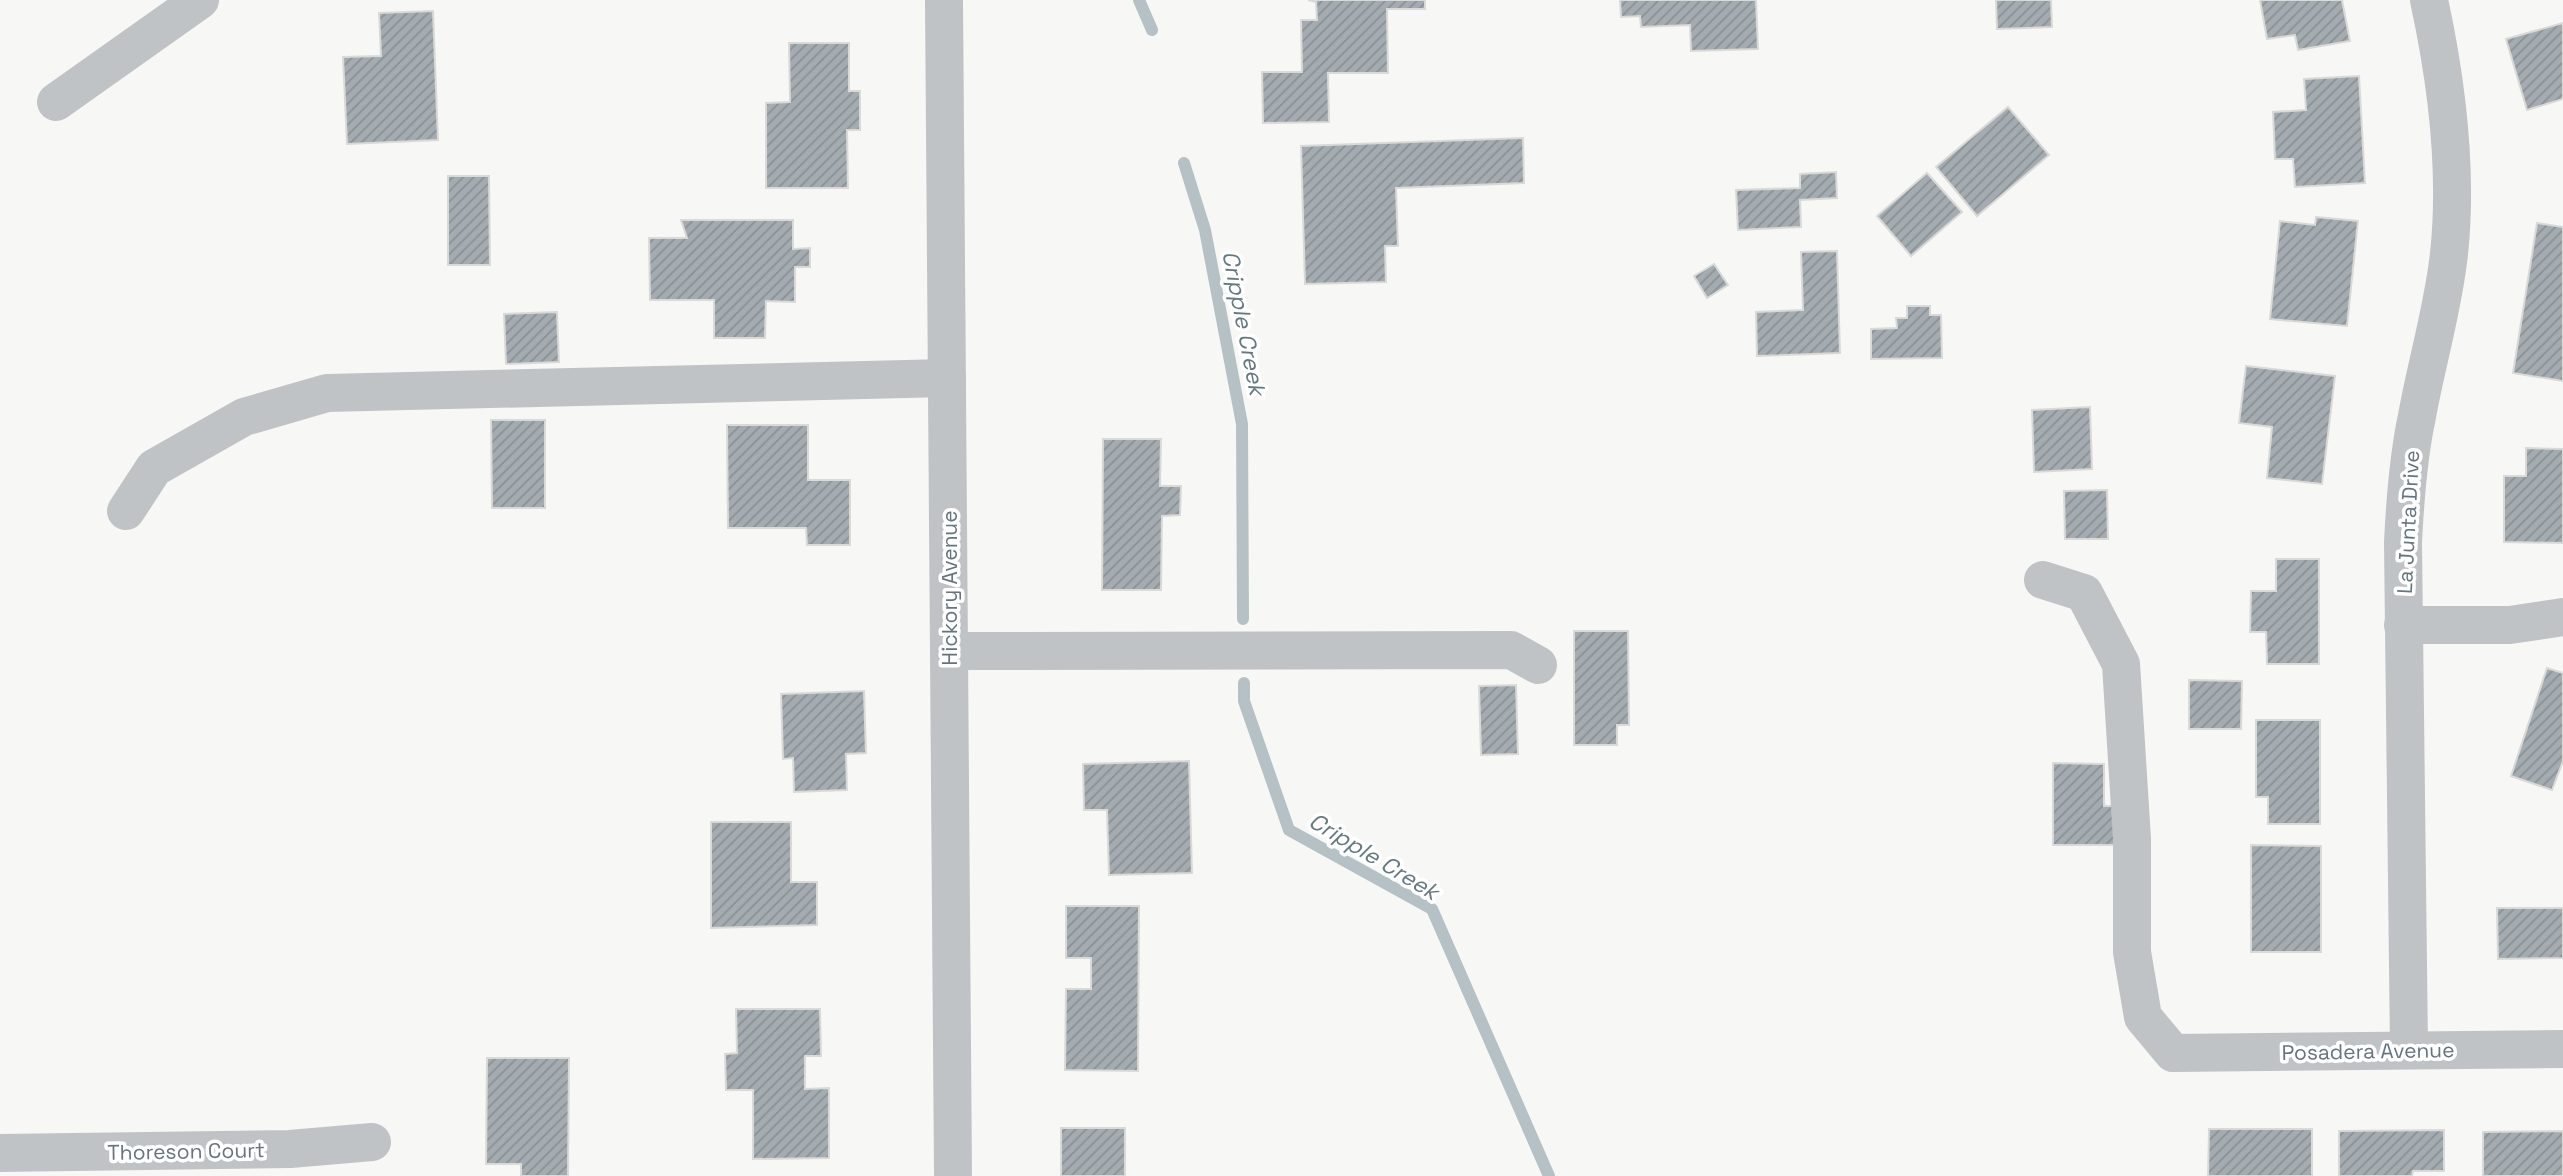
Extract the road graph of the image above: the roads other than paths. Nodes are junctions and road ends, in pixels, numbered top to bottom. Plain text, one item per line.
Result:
1 (200, 0) edge
2 (944, 0) edge
3 (2429, 0) edge
4 (56, 102) dead end
5 (947, 377) junction
6 (127, 511) dead end
7 (2043, 580) dead end
8 (2563, 617) edge
9 (2403, 625) junction
10 (949, 651) junction
11 (1538, 665) dead end
12 (2563, 1049) edge
13 (2409, 1050) junction
14 (372, 1142) dead end
15 (0, 1153) edge
16 (953, 1176) edge

1 - 4 street
2 - 5 street, Hickory Avenue
3 - 9 street, La Junta Drive
5 - 6 street
5 - 10 street, Hickory Avenue
7 - 13 street, Posadera Avenue
8 - 9 street
9 - 13 street, La Junta Drive
10 - 11 street
10 - 16 street, Hickory Avenue
12 - 13 street, Posadera Avenue
14 - 15 street, Thoreson Court

